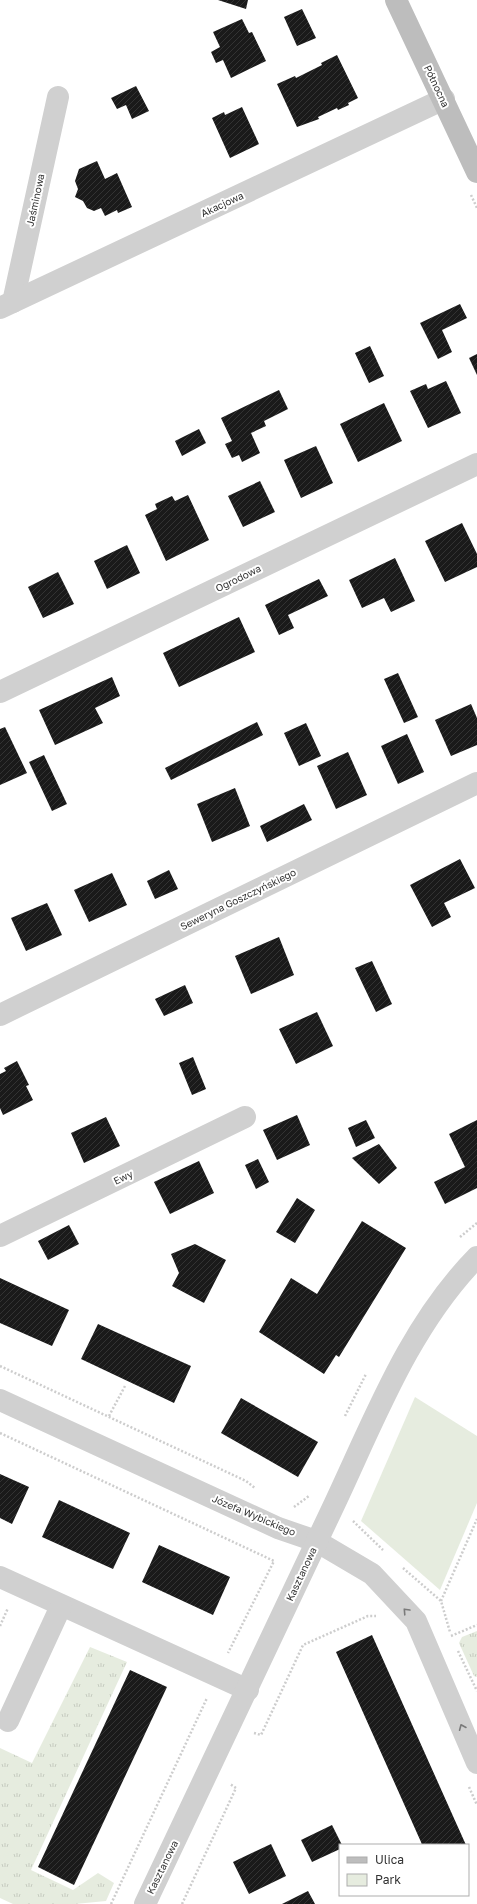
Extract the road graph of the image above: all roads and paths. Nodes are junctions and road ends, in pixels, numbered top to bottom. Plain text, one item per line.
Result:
1 (396, 0) edge
2 (58, 97) dead end
3 (444, 99) junction
4 (477, 172) edge
5 (6, 305) edge
6 (477, 464) edge
7 (0, 692) edge
8 (477, 783) edge
9 (0, 1015) edge
10 (245, 1117) dead end
11 (0, 1236) edge
12 (477, 1257) edge
13 (0, 1366) edge
14 (125, 1386) dead end
15 (0, 1400) edge
16 (109, 1416) junction
17 (0, 1433) edge
18 (258, 1490) dead end
19 (314, 1493) dead end
20 (291, 1509) dead end
21 (477, 1519) edge
22 (316, 1541) junction
23 (0, 1577) edge
24 (441, 1601) dead end
25 (61, 1606) junction
26 (382, 1616) dead end
27 (477, 1625) edge
28 (451, 1636) dead end
29 (216, 1676) junction
30 (471, 1678) dead end
31 (477, 1680) edge
32 (248, 1690) junction
33 (8, 1721) dead end
34 (248, 1731) dead end
35 (477, 1763) edge
36 (225, 1782) dead end
37 (468, 1783) dead end
38 (477, 1805) edge
39 (111, 1904) edge
40 (145, 1904) edge
41 (182, 1904) edge

1 - 3 street, Północna
2 - 5 street, Jaśminowa
3 - 4 street, Północna
3 - 5 street, Akacjowa
6 - 7 street, Ogrodowa
8 - 9 street, Seweryna Goszczyńskiego
10 - 11 street, Ewy
12 - 22 street, Kasztanowa
13 - 16 path
14 - 16 path
15 - 22 street, Józefa Wybickiego
16 - 18 path
17 - 29 path
19 - 20 path
21 - 24 path
22 - 32 street, Kasztanowa
35 -> 22 street, Józefa Wybickiego
23 - 25 street
25 - 29 street
25 - 33 street
26 - 34 path
27 - 28 path
29 - 32 street
29 - 39 path
30 - 31 path
32 - 40 street, Kasztanowa
36 - 41 path
37 - 38 path

